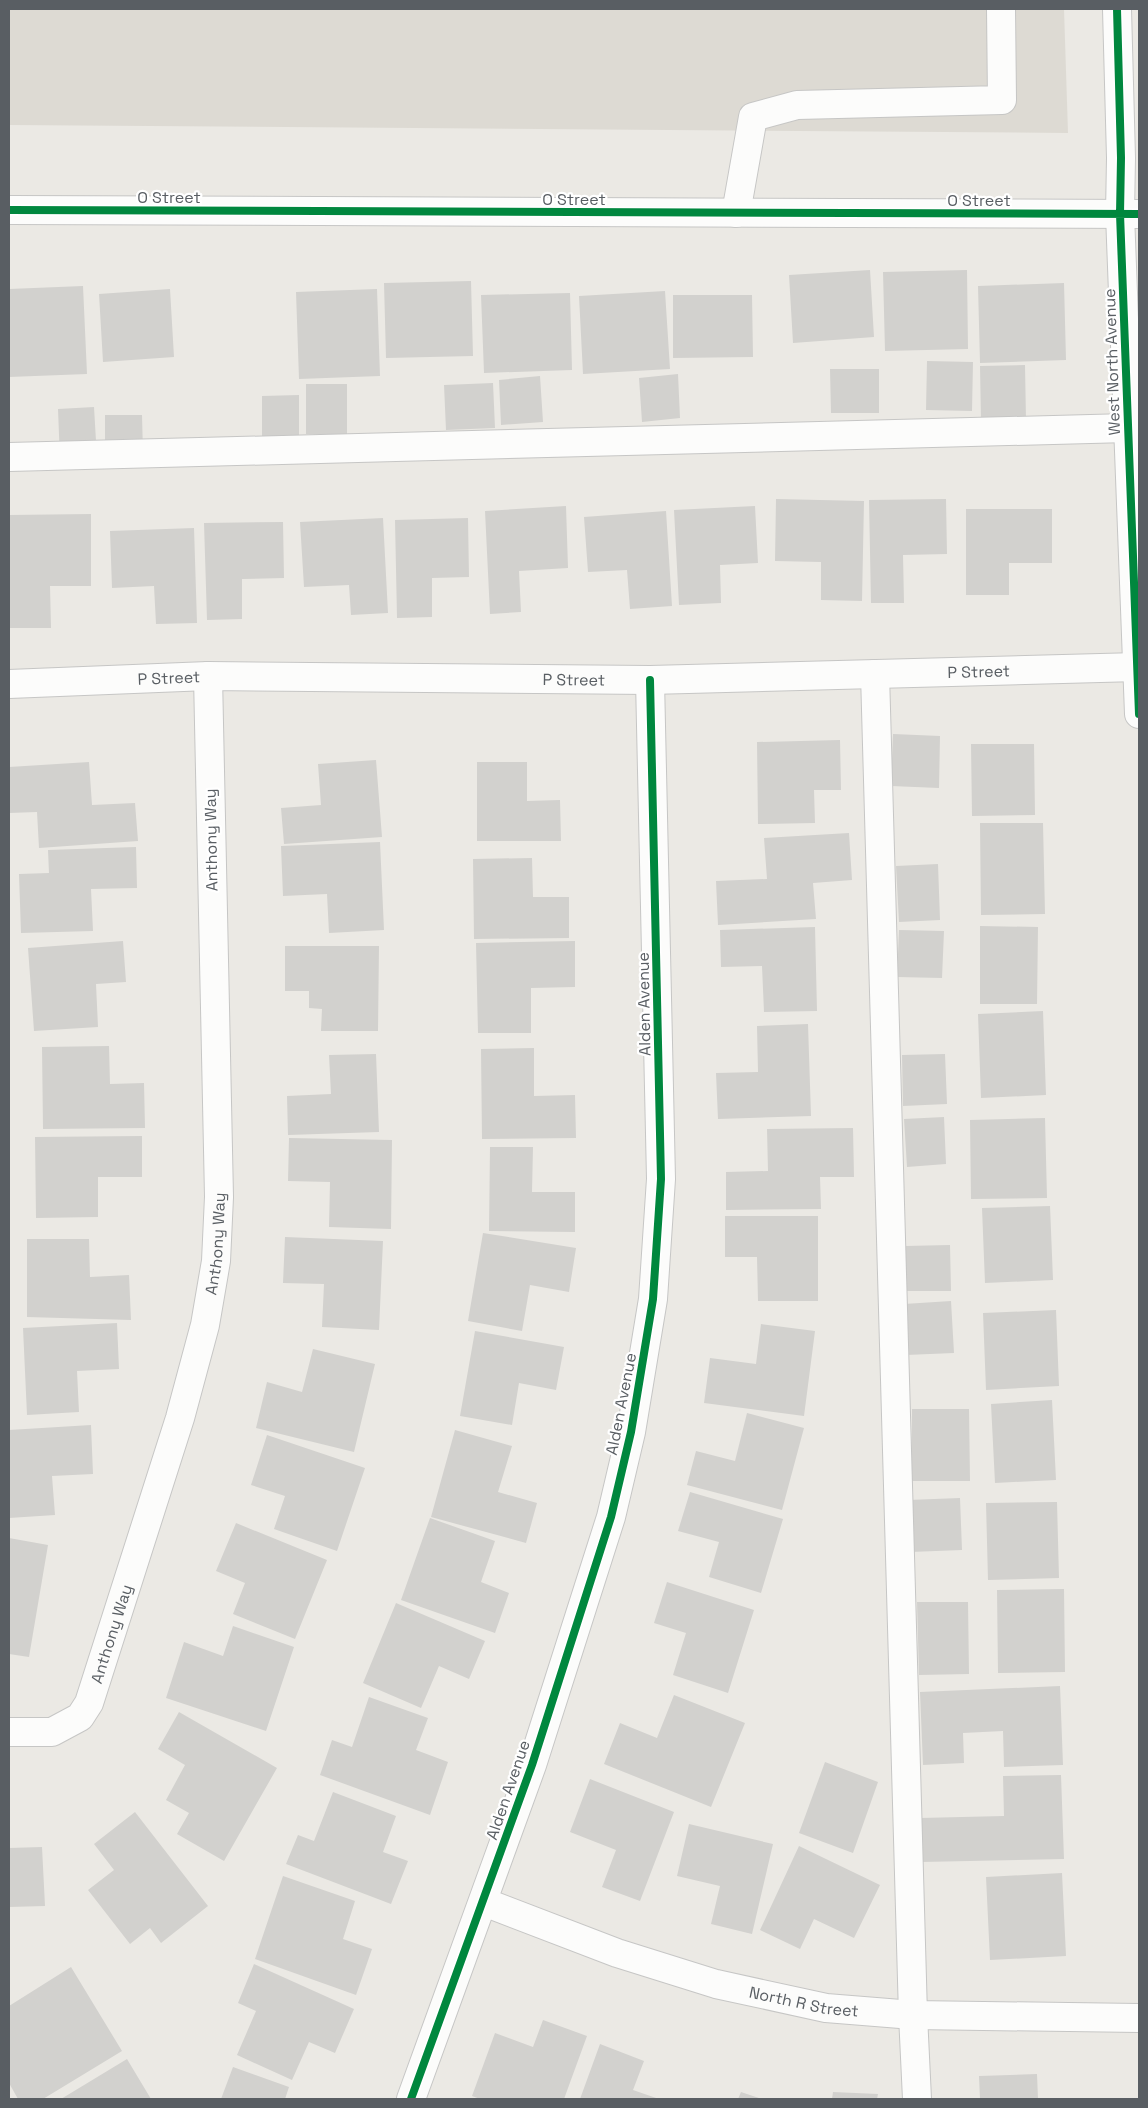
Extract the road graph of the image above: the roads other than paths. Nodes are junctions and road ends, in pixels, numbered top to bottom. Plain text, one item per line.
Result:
1 (1001, 9) edge
2 (1117, 9) edge
3 (9, 210) edge
4 (736, 213) junction
5 (1129, 214) edge
6 (1128, 428) junction
7 (9, 457) edge
8 (1138, 666) junction
9 (875, 674) junction
10 (208, 676) junction
11 (650, 680) junction
12 (9, 684) edge
13 (1139, 714) edge
14 (9, 1732) edge
15 (484, 1902) junction
16 (913, 2015) junction
17 (1139, 2018) edge
18 (411, 2099) edge
19 (917, 2099) edge

1 - 4 street
2 - 5 street, West North Avenue
3 - 4 street, O Street
4 - 5 street, O Street
5 - 6 street, West North Avenue
6 - 7 street
6 - 8 street, West North Avenue
8 - 9 street, P Street
8 - 13 street, West North Avenue
9 - 11 street, P Street
9 - 16 street
10 - 11 street, P Street
10 - 12 street, P Street
10 - 14 street, Anthony Way
11 - 15 street, Alden Avenue
15 - 16 street, North R Street
15 - 18 street, Alden Avenue
16 - 17 street, North R Street
16 - 19 street

